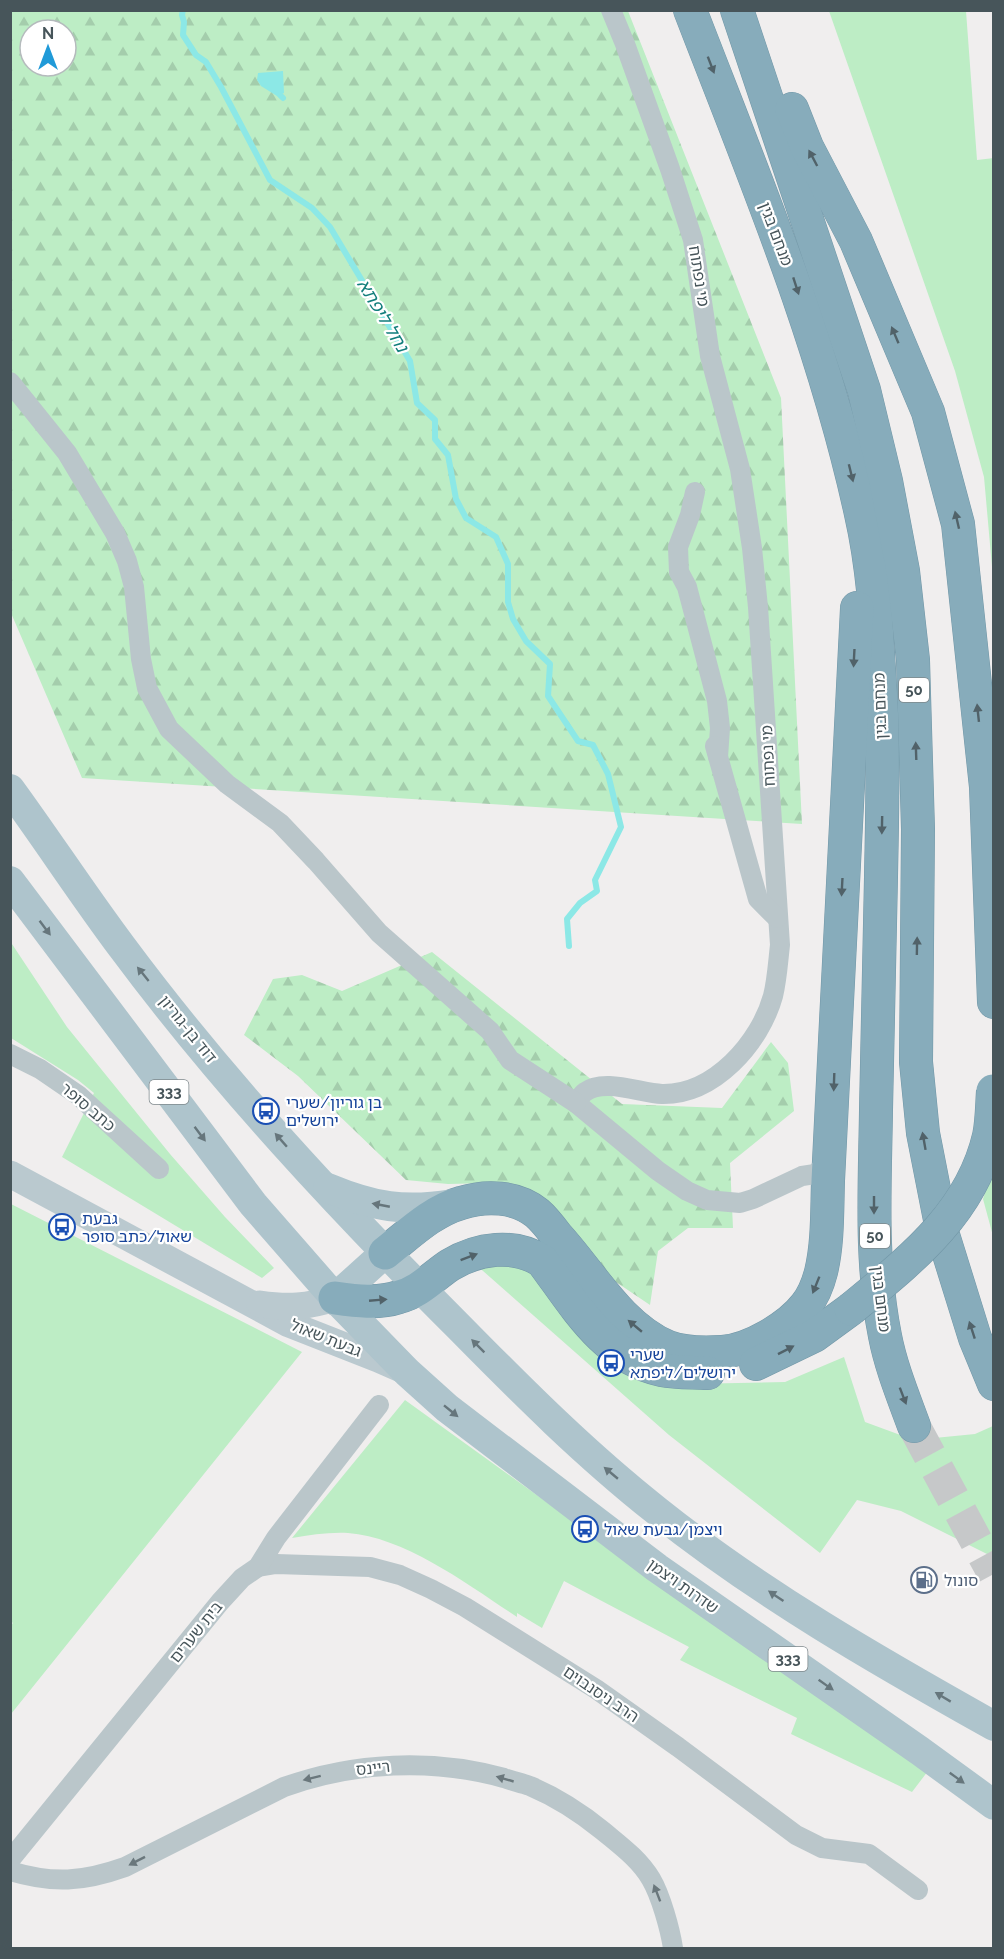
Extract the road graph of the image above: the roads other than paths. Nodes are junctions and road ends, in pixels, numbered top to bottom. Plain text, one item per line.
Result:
1 (611, 10) edge
2 (690, 10) edge
3 (736, 10) edge
4 (751, 10) edge
5 (10, 382) edge
6 (695, 492) dead end
7 (862, 516) junction
8 (709, 727) dead end
9 (718, 757) junction
10 (10, 789) edge
11 (10, 881) edge
12 (777, 918) junction
13 (993, 1002) edge
14 (10, 1054) edge
15 (993, 1081) edge
16 (993, 1090) edge
17 (576, 1102) junction
18 (159, 1169) dead end
19 (10, 1174) edge
20 (823, 1174) junction
21 (320, 1184) junction
22 (459, 1203) junction
23 (385, 1253) junction
24 (420, 1288) junction
25 (335, 1298) junction
26 (247, 1301) junction
27 (407, 1372) junction
28 (993, 1384) edge
29 (379, 1405) dead end
30 (914, 1426) tunnel mouth
31 (258, 1567) junction
32 (993, 1726) edge
33 (993, 1805) edge
34 (10, 1860) edge
35 (10, 1871) edge
36 (918, 1890) dead end
37 (673, 1948) edge

1 - 12 street, מי נפתוח
2 -> 7 highway, מנחם בגין / 50
28 -> 3 highway, מנחם בגין / 50
13 -> 4 highway
5 - 17 street
6 - 9 street
7 -> 20 highway
7 -> 30 highway, מנחם בגין / 50
8 - 9 street
9 - 12 street
21 -> 10 main road, דוד בן-גוריון
11 -> 25 main road, 333
12 - 17 street, מי נפתוח
14 - 18 street, כתב סופר
15 - 16 highway
24 -> 16 highway, bridge
17 - 20 street
19 - 26 street, גבעת שאול
20 -> 22 highway
22 -> 21 main road
21 - 23 main road, דוד בן-גוריון
22 - 23 highway
23 - 24 main road
23 - 25 main road, גבעת שאול
25 -> 24 highway
32 -> 24 main road
25 - 26 street, גבעת שאול
25 - 27 main road, שדרות ויצמן
26 - 27 street, גבעת שאול
27 -> 33 main road, שדרות ויצמן / 333
29 - 31 street, בית שערים
31 - 34 street, בית שערים
31 - 36 street, הרב ניסנבוים
37 -> 35 street, ריינס

